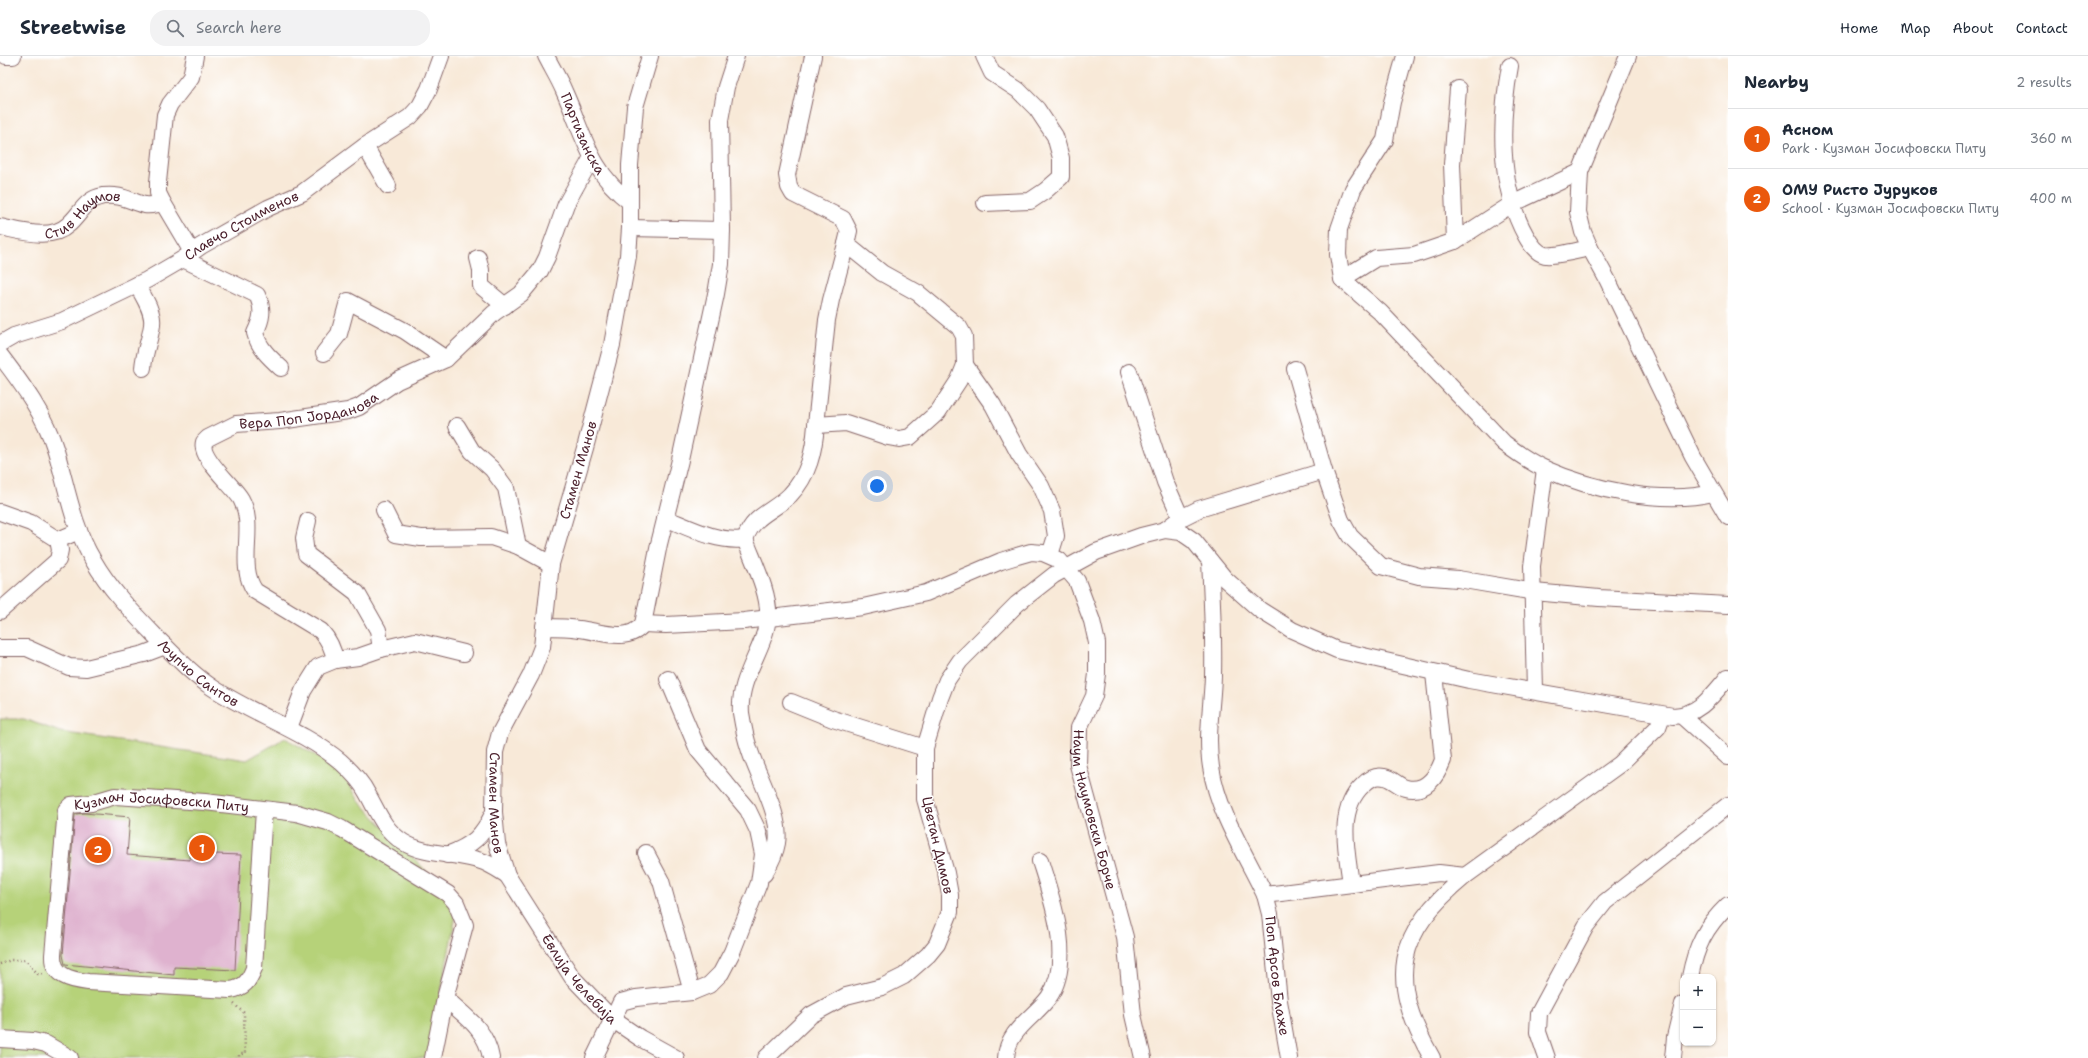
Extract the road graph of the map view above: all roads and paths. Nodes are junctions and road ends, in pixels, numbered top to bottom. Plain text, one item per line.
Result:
1 (6, 56) edge
2 (13, 56) edge
3 (195, 56) edge
4 (441, 56) edge
5 (546, 56) edge
6 (650, 56) edge
7 (736, 56) edge
8 (813, 56) edge
9 (984, 56) edge
10 (1405, 56) edge
11 (1628, 56) edge
12 (1510, 66) dead end
13 (1458, 89) dead end
14 (365, 146) junction
15 (591, 159) junction
16 (1580, 172) junction
17 (388, 186) dead end
18 (630, 202) junction
19 (163, 203) junction
20 (985, 204) dead end
21 (1512, 204) junction
22 (0, 227) edge
23 (630, 228) junction
24 (722, 230) junction
25 (1455, 241) junction
26 (846, 244) junction
27 (1590, 248) junction
28 (188, 256) junction
29 (478, 258) dead end
30 (1342, 279) junction
31 (137, 285) junction
32 (505, 306) junction
33 (0, 344) edge
34 (324, 353) dead end
35 (0, 356) edge
36 (446, 359) junction
37 (965, 365) junction
38 (143, 368) dead end
39 (281, 368) dead end
40 (1295, 369) dead end
41 (1129, 372) dead end
42 (816, 425) junction
43 (457, 426) dead end
44 (1545, 469) junction
45 (1324, 471) junction
46 (1713, 493) junction
47 (384, 510) dead end
48 (0, 512) edge
49 (665, 518) junction
50 (1181, 518) junction
51 (1728, 518) edge
52 (308, 521) dead end
53 (1165, 530) junction
54 (79, 531) junction
55 (745, 539) junction
56 (58, 540) junction
57 (518, 546) junction
58 (1050, 555) junction
59 (1210, 561) junction
60 (551, 564) junction
61 (1066, 567) junction
62 (1534, 592) junction
63 (1728, 604) edge
64 (0, 610) edge
65 (768, 618) junction
66 (643, 624) junction
67 (544, 626) junction
68 (165, 646) junction
69 (0, 648) edge
70 (381, 649) junction
71 (464, 653) dead end
72 (335, 660) junction
73 (1434, 673) junction
74 (1728, 677) edge
75 (668, 679) dead end
76 (1536, 691) junction
77 (791, 702) dead end
78 (1662, 716) junction
79 (1682, 716) junction
80 (289, 728) junction
81 (925, 748) junction
82 (1728, 757) edge
83 (1728, 805) edge
84 (264, 810) junction
85 (494, 812) junction
86 (387, 829) junction
87 (359, 839) junction
88 (646, 853) dead end
89 (447, 855) junction
90 (1040, 861) dead end
91 (508, 875) junction
92 (1465, 876) junction
93 (759, 883) junction
94 (1351, 884) junction
95 (1265, 895) junction
96 (1728, 905) edge
97 (0, 964) edge
98 (57, 971) junction
99 (1691, 974) edge
100 (241, 988) junction
101 (692, 992) junction
102 (445, 998) junction
103 (1682, 1010) edge
104 (612, 1019) junction
105 (0, 1039) edge
106 (70, 1058) edge
107 (239, 1058) edge
108 (433, 1058) edge
109 (491, 1058) edge
110 (594, 1058) edge
111 (676, 1058) edge
112 (766, 1058) edge
113 (1006, 1058) edge
114 (1143, 1058) edge
115 (1289, 1058) edge
116 (1432, 1058) edge
117 (1548, 1058) edge
118 (1673, 1058) edge

1 - 2 street
3 - 19 street
4 - 14 street, Славчо Стоименов
5 - 15 street, Партизанска
6 - 18 street, Стамен Манов
7 - 24 street
8 - 26 street
9 - 20 street
10 - 30 street
11 - 16 street
12 - 21 street
13 - 25 street
14 - 17 street
14 - 28 street, Славчо Стоименов
15 - 18 street, Партизанска
15 - 32 street, Вера Поп Јорданова
16 - 21 street
16 - 27 street
18 - 23 street, Стамен Манов
19 - 22 street, Стив Наумов
19 - 28 street
21 - 25 street
21 - 27 street
23 - 24 street
23 - 60 street, Стамен Манов
24 - 49 street
25 - 30 street
26 - 37 street
26 - 42 street
27 - 46 street
28 - 31 street, Славчо Стоименов
28 - 39 street
29 - 32 street
30 - 44 street
31 - 33 street, Славчо Стоименов
31 - 38 street
32 - 36 street, Вера Поп Јорданова
34 - 36 street
35 - 54 street, Љупчо Сантов
36 - 72 street, Вера Поп Јорданова
37 - 42 street
37 - 58 street
40 - 45 street
41 - 50 street
42 - 55 street
43 - 57 street
44 - 46 street
44 - 62 street
45 - 50 street
45 - 62 street
46 - 51 street
47 - 57 street
48 - 56 street
49 - 55 street
49 - 66 street
50 - 53 street
52 - 70 street
53 - 59 street
53 - 61 street, Цветан Димов
54 - 56 street
54 - 68 street, Љупчо Сантов
55 - 65 street
56 - 64 street
57 - 60 street
58 - 61 street, Наум Наумовски Борче
58 - 65 street
59 - 73 street
59 - 95 street, Поп Арсов Блаже
60 - 67 street, Стамен Манов
61 - 81 street, Цветан Димов
61 - 114 street, Наум Наумовски Борче
62 - 63 street
62 - 76 street
65 - 66 street
65 - 93 street
66 - 67 street
67 - 85 street, Стамен Манов
68 - 69 street
68 - 80 street, Љупчо Сантов
70 - 71 street
70 - 72 street
72 - 80 street
73 - 76 street
73 - 94 street
74 - 79 street
75 - 93 street
76 - 78 street
77 - 81 street
78 - 79 street
78 - 92 street
79 - 82 street
80 - 86 street, Љупчо Сантов
81 - 112 street, Цветан Димов
83 - 117 street
84 - 87 street, Кузман Јосифовски Питу
84 - 98 street, Кузман Јосифовски Питу
84 - 100 street, Кузман Јосифовски Питу
85 - 89 street
85 - 91 street, Стамен Манов
86 - 87 street
86 - 89 street, Љупчо Сантов
87 - 102 street, Кузман Јосифовски Питу
88 - 101 street
89 - 91 street, Љупчо Сантов
90 - 113 street
91 - 104 street, Евлија Челебија
92 - 94 street
92 - 116 street
93 - 101 street
94 - 95 street
95 - 115 street, Поп Арсов Блаже
96 - 99 street
97 - 98 path
98 - 100 street
100 - 107 path
101 - 104 street
102 - 108 street, Кузман Јосифовски Питу
102 - 109 street
103 - 118 street
104 - 110 street
104 - 111 street, Евлија Челебија
105 - 106 street

